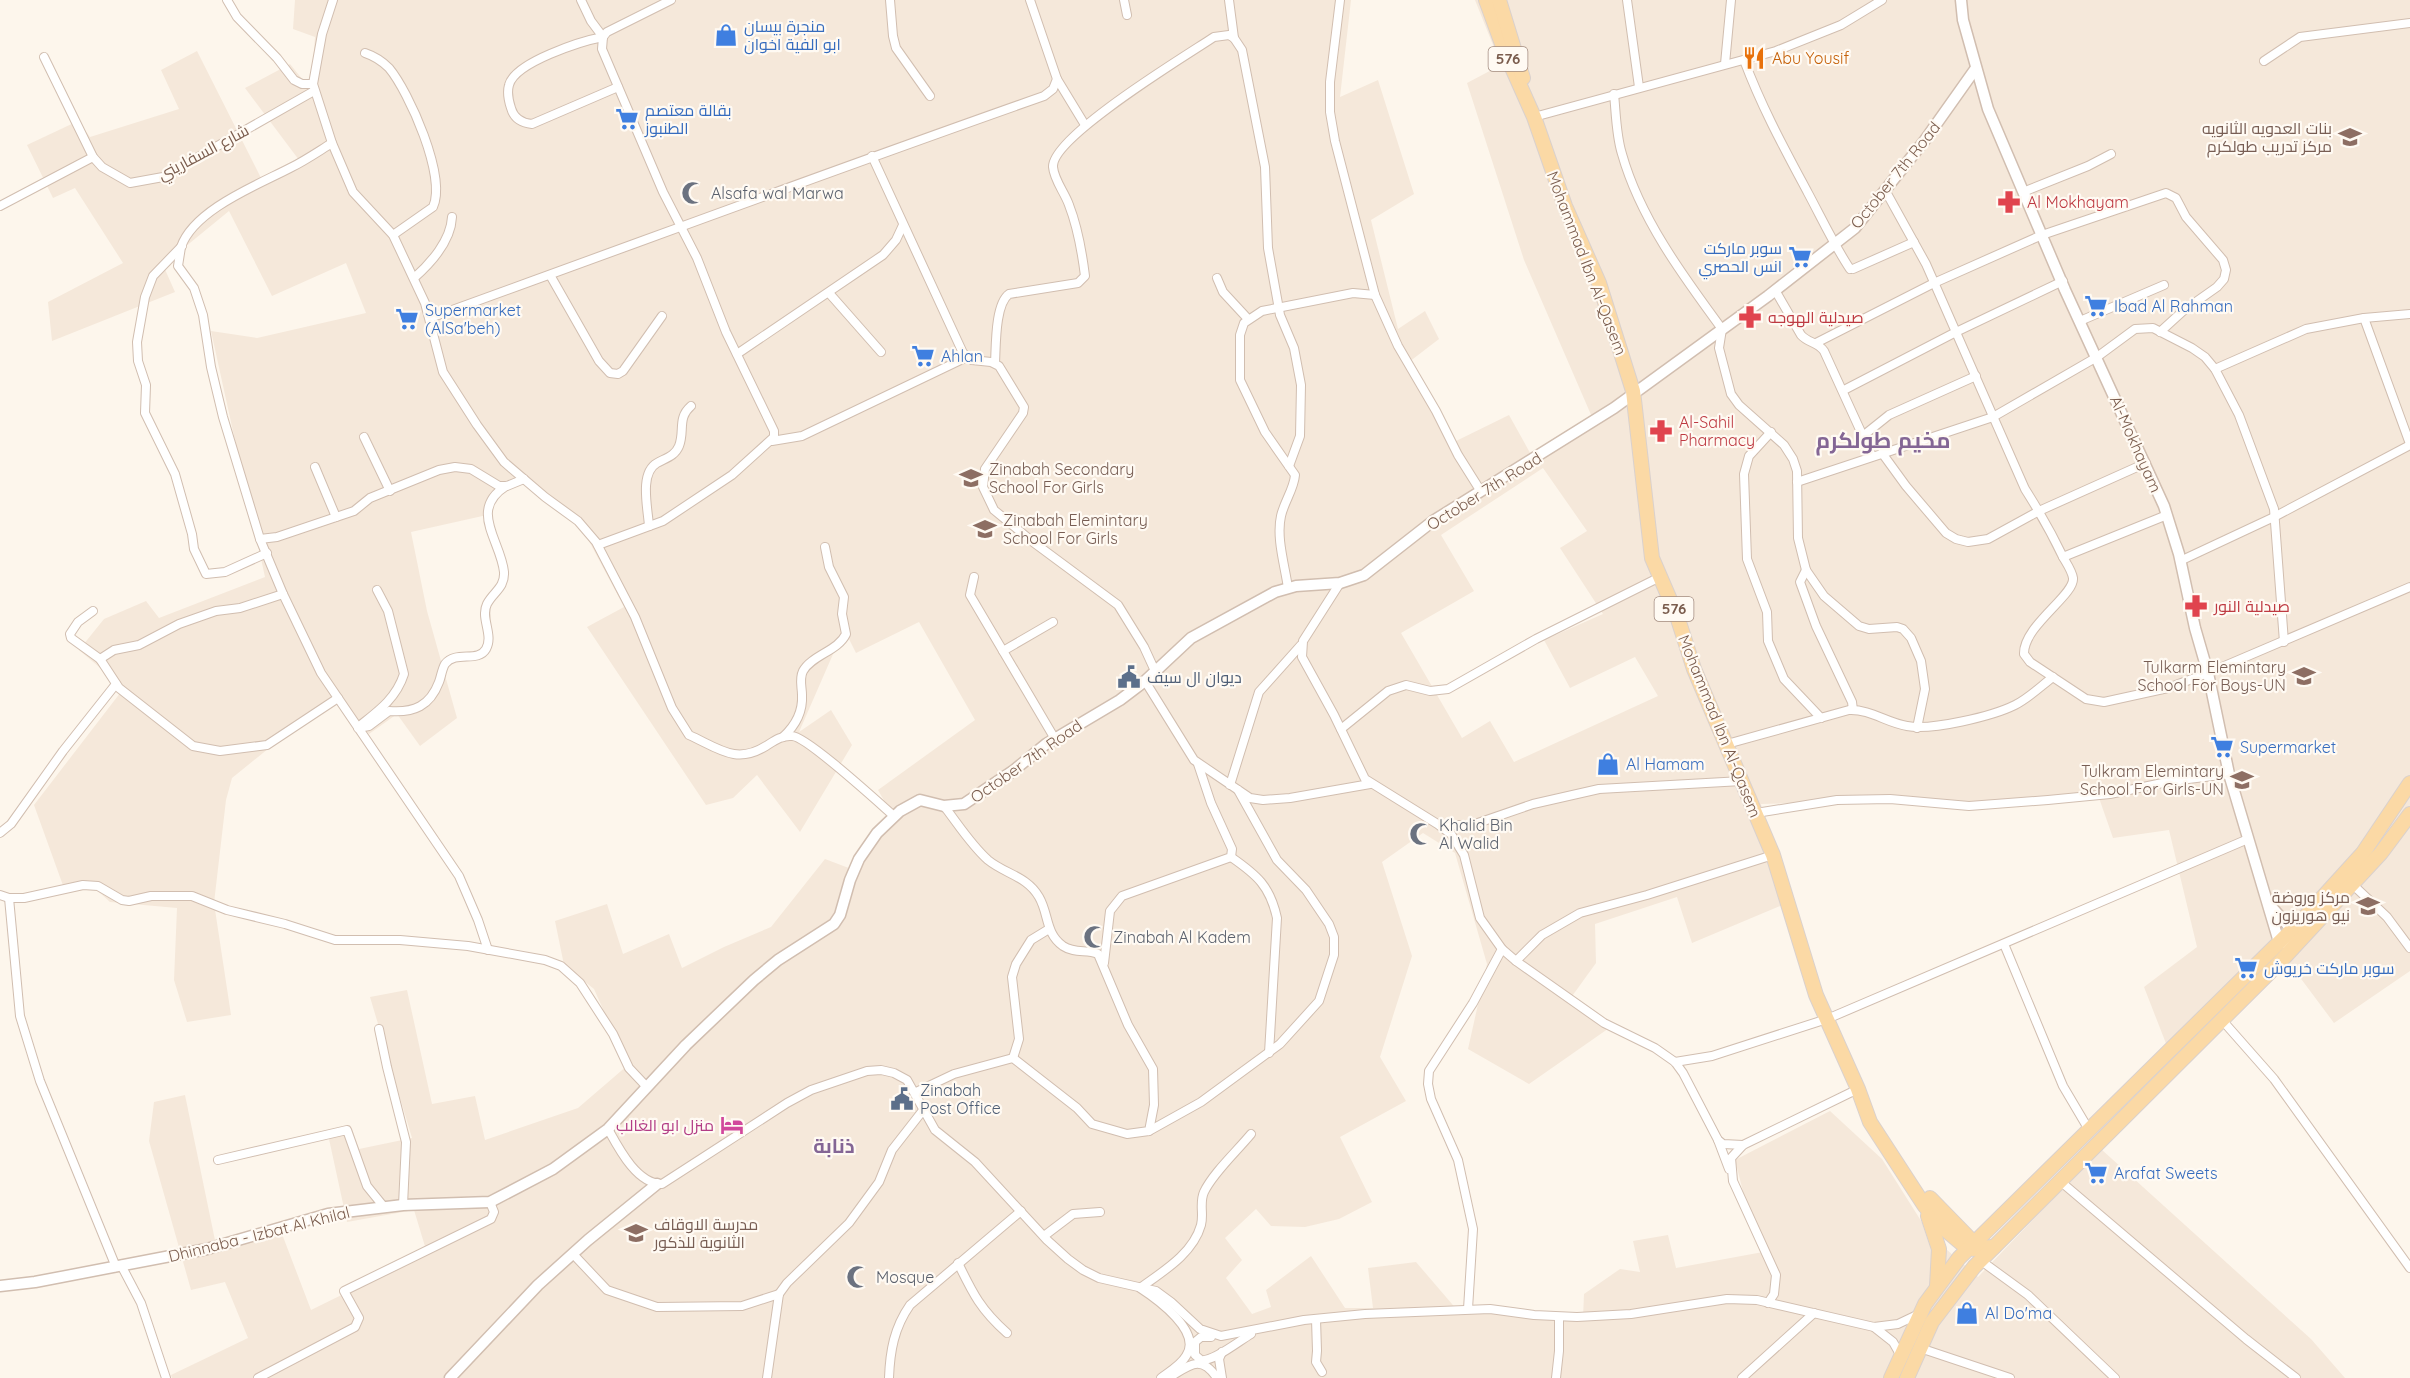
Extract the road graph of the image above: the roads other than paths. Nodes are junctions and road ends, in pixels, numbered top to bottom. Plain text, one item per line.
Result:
1 (227, 0) edge
2 (333, 0) edge
3 (581, 0) edge
4 (670, 0) edge
5 (890, 0) edge
6 (1030, 0) edge
7 (1124, 0) edge
8 (1229, 0) edge
9 (1340, 0) edge
10 (1486, 0) edge
11 (1499, 0) edge
12 (1627, 0) edge
13 (1731, 0) edge
14 (1882, 0) edge
15 (1961, 0) edge
16 (1127, 15) dead end
17 (2410, 23) edge
18 (603, 37) junction
19 (1234, 38) junction
20 (365, 53) dead end
21 (44, 57) dead end
22 (1744, 60) junction
23 (2264, 61) dead end
24 (1725, 64) junction
25 (1976, 68) junction
26 (1057, 79) junction
27 (618, 87) junction
28 (1640, 87) junction
29 (313, 88) junction
30 (1614, 94) junction
31 (930, 96) dead end
32 (1534, 117) junction
33 (1085, 125) junction
34 (332, 143) junction
35 (2111, 154) dead end
36 (872, 156) junction
37 (93, 157) junction
38 (1885, 190) junction
39 (2024, 192) junction
40 (0, 206) edge
41 (452, 217) dead end
42 (903, 225) junction
43 (681, 227) junction
44 (393, 235) junction
45 (2042, 235) junction
46 (1914, 242) junction
47 (1834, 244) junction
48 (182, 246) junction
49 (550, 275) junction
50 (414, 278) junction
51 (1217, 278) dead end
52 (2062, 281) junction
53 (1934, 283) junction
54 (2164, 285) dead end
55 (1775, 290) junction
56 (829, 293) junction
57 (1375, 295) junction
58 (1279, 308) junction
59 (2410, 314) edge
60 (662, 316) dead end
61 (430, 318) junction
62 (2364, 318) junction
63 (1248, 319) junction
64 (2080, 321) junction
65 (1722, 329) junction
66 (1956, 332) junction
67 (2160, 332) junction
68 (1816, 343) junction
69 (881, 351) dead end
70 (737, 354) junction
71 (967, 357) junction
72 (2097, 357) junction
73 (995, 363) junction
74 (2215, 369) junction
75 (1976, 376) junction
76 (1844, 390) junction
77 (1633, 395) junction
78 (692, 406) dead end
79 (1993, 417) junction
80 (1771, 432) junction
81 (1863, 435) junction
82 (364, 437) dead end
83 (772, 441) junction
84 (2410, 445) edge
85 (1882, 453) junction
86 (1872, 456) junction
87 (2146, 463) junction
88 (1289, 466) junction
89 (315, 467) dead end
90 (524, 479) junction
91 (1797, 482) junction
92 (506, 486) junction
93 (1480, 490) junction
94 (390, 491) junction
95 (2039, 511) junction
96 (2277, 513) junction
97 (2167, 515) junction
98 (336, 517) junction
99 (649, 526) junction
100 (260, 539) junction
101 (598, 546) junction
102 (825, 547) dead end
103 (267, 553) junction
104 (2063, 557) junction
105 (2180, 561) junction
106 (1806, 570) junction
107 (974, 577) dead end
108 (1660, 577) junction
109 (1340, 583) junction
110 (1288, 588) junction
111 (2410, 588) edge
112 (377, 590) dead end
113 (283, 594) junction
114 (93, 611) dead end
115 (1053, 622) dead end
116 (2284, 642) junction
117 (1302, 645) junction
118 (1003, 651) junction
119 (100, 659) junction
120 (1155, 671) junction
121 (2208, 674) junction
122 (2053, 677) junction
123 (1146, 681) junction
124 (116, 684) junction
125 (338, 698) junction
126 (1853, 710) junction
127 (1821, 718) junction
128 (358, 728) junction
129 (1917, 728) junction
130 (1341, 729) junction
131 (783, 737) junction
132 (1055, 739) junction
133 (1727, 744) junction
134 (1198, 764) junction
135 (2229, 774) junction
136 (1742, 781) junction
137 (2410, 783) edge
138 (1370, 784) junction
139 (1230, 785) junction
140 (1238, 790) junction
141 (944, 806) junction
142 (1756, 813) junction
143 (2410, 814) edge
144 (894, 816) junction
145 (1439, 825) junction
146 (0, 833) edge
147 (2248, 839) junction
148 (1773, 855) junction
149 (1232, 857) junction
150 (2352, 884) junction
151 (4, 896) edge
152 (2268, 903) junction
153 (1049, 929) junction
154 (2292, 930) junction
155 (2279, 942) junction
156 (2004, 944) junction
157 (2297, 945) junction
158 (2410, 948) edge
159 (1502, 949) junction
160 (488, 950) junction
161 (1515, 961) junction
162 (1104, 968) junction
163 (1827, 1019) junction
164 (2223, 1020) junction
165 (379, 1029) dead end
166 (1269, 1053) junction
167 (1013, 1058) junction
168 (1675, 1062) junction
169 (646, 1086) junction
170 (1858, 1089) junction
171 (916, 1092) junction
172 (924, 1109) junction
173 (608, 1129) junction
174 (2089, 1130) junction
175 (1149, 1131) junction
176 (1251, 1134) dead end
177 (1718, 1140) junction
178 (1743, 1145) junction
179 (218, 1160) dead end
180 (1733, 1181) junction
181 (2060, 1181) junction
182 (657, 1184) junction
183 (490, 1202) junction
184 (403, 1204) junction
185 (1924, 1205) junction
186 (384, 1207) junction
187 (1021, 1211) junction
188 (1100, 1212) dead end
189 (2000, 1216) junction
190 (1959, 1229) junction
191 (1044, 1236) junction
192 (1974, 1250) junction
193 (573, 1254) junction
194 (958, 1263) junction
195 (118, 1266) junction
196 (2410, 1268) edge
197 (0, 1286) edge
198 (1937, 1286) junction
199 (1140, 1288) junction
200 (779, 1294) junction
201 (1768, 1302) junction
202 (1468, 1309) junction
203 (1814, 1313) junction
204 (1921, 1313) junction
205 (1559, 1317) junction
206 (1316, 1319) junction
207 (1874, 1327) junction
208 (1260, 1329) junction
209 (1007, 1333) dead end
210 (1221, 1336) junction
211 (1920, 1348) junction
212 (1223, 1350) junction
213 (1900, 1356) junction
214 (1322, 1372) dead end
215 (166, 1378) edge
216 (258, 1378) edge
217 (450, 1378) edge
218 (767, 1378) edge
219 (889, 1378) edge
220 (1161, 1378) edge
221 (1168, 1378) edge
222 (1217, 1378) edge
223 (1222, 1378) edge
224 (1556, 1378) edge
225 (1742, 1378) edge
226 (1891, 1378) edge
227 (1907, 1378) edge
228 (2010, 1378) edge
229 (2115, 1378) edge
230 (2296, 1378) edge

1 - 29 street
2 - 29 street
3 - 18 street
4 - 18 street
5 - 31 street
6 - 26 street
7 - 16 street
8 - 19 street
9 - 57 street
10 - 32 main road, Mohammad Ibn Al-Qasem / 576
11 - 32 main road, Mohammad Ibn Al-Qasem / 576
12 - 28 street
13 - 24 street
14 - 22 street
15 - 25 street, Al-Mokhayam
17 - 23 street
18 - 27 street
18 - 27 street
19 - 33 street
19 - 58 street
20 - 44 street
21 - 37 street
22 - 24 street
22 - 47 street
24 - 28 street
25 - 38 street, October 7th Road
25 - 39 street, Al-Mokhayam
26 - 33 street
26 - 36 street
27 - 43 street
28 - 30 street
29 - 34 street
29 - 37 street, شارع السفاريني
30 - 32 street
30 - 65 street
32 - 77 main road, Mohammad Ibn Al-Qasem / 576
33 - 73 street
34 - 44 street
34 - 48 street
35 - 39 street
36 - 42 street
36 - 43 street
37 - 40 street
38 - 46 street
38 - 47 street, October 7th Road
39 - 45 street, Al-Mokhayam
41 - 50 street
42 - 56 street
42 - 71 street
43 - 49 street
43 - 70 street
44 - 50 street
45 - 52 street, Al-Mokhayam
45 - 53 street
45 - 67 street
46 - 47 street
46 - 53 street
47 - 55 street, October 7th Road
48 - 100 street
48 - 103 street
49 - 60 street
49 - 61 street
50 - 61 street
51 - 63 street
52 - 64 street, Al-Mokhayam
52 - 66 street
53 - 66 street
53 - 68 street
54 - 64 street
55 - 65 street, October 7th Road
55 - 68 street
56 - 69 street
56 - 70 street
57 - 58 street
57 - 93 street
58 - 63 street
58 - 88 street
59 - 62 street
61 - 90 street
62 - 74 street
62 - 84 street
63 - 88 street
64 - 72 street, Al-Mokhayam
65 - 77 street, October 7th Road
65 - 80 street
66 - 75 street
66 - 76 street
67 - 72 street
67 - 74 street
68 - 76 street
70 - 83 street
71 - 73 street
71 - 83 street
72 - 79 street
72 - 87 street, Al-Mokhayam
73 - 120 street
74 - 96 street
75 - 79 street
75 - 81 street
76 - 81 street
77 - 93 street, October 7th Road
77 - 108 main road, Mohammad Ibn Al-Qasem / 576
78 - 99 street
79 - 85 street
79 - 95 street
80 - 91 street
80 - 127 street
81 - 86 street
82 - 94 street
83 - 99 street
84 - 96 street
85 - 86 street
85 - 95 street
86 - 91 street
87 - 95 street
87 - 97 street, Al-Mokhayam
88 - 110 street
89 - 98 street
90 - 92 street
90 - 101 street
91 - 106 street
92 - 94 street
92 - 128 street
93 - 109 street, October 7th Road
94 - 98 street
95 - 104 street
96 - 105 street
96 - 116 street
97 - 104 street
97 - 105 street, Al-Mokhayam
98 - 100 street
99 - 101 street
100 - 103 street
101 - 131 street
102 - 131 street
103 - 113 street
104 - 122 street
105 - 121 street, Al-Mokhayam
106 - 126 street
106 - 129 street
107 - 118 street
108 - 130 street
108 - 133 main road, Mohammad Ibn Al-Qasem / 576
109 - 110 street, October 7th Road
109 - 117 street
110 - 120 street, October 7th Road
111 - 116 street
112 - 128 street
113 - 119 street
113 - 125 street
114 - 119 street
115 - 118 street
116 - 121 street
117 - 130 street
117 - 139 street
118 - 132 street
119 - 124 street
120 - 123 street, October 7th Road
121 - 122 street
121 - 135 street, Al-Mokhayam
122 - 129 street
123 - 132 street, October 7th Road
123 - 134 street
124 - 125 street
124 - 146 street
125 - 128 street
126 - 127 street
126 - 129 street
127 - 133 street
128 - 160 street
130 - 138 street
131 - 144 street
132 - 141 street, October 7th Road
133 - 136 main road, Mohammad Ibn Al-Qasem / 576
134 - 139 street
134 - 149 street
135 - 142 street
135 - 147 street, Al-Mokhayam
136 - 142 main road, Mohammad Ibn Al-Qasem / 576
136 - 145 street
137 - 154 main road
138 - 140 street
138 - 145 street
139 - 140 street
140 - 166 street
141 - 144 street, October 7th Road
141 - 153 street
142 - 148 main road, Mohammad Ibn Al-Qasem / 576
143 - 150 main road
144 - 169 street, October 7th Road
145 - 159 street
147 - 152 street, Al-Mokhayam
147 - 156 street
148 - 161 street
148 - 163 main road, Mohammad Ibn Al-Qasem / 576
149 - 162 street
149 - 166 street
150 - 157 main road
150 - 158 street
151 - 160 street
151 - 195 street
152 - 154 street
152 - 155 street, Al-Mokhayam
153 - 162 street
153 - 167 street
154 - 155 main road
154 - 157 street
155 - 157 street
155 - 174 main road
156 - 163 street
156 - 174 street
157 - 164 main road
159 - 161 street
159 - 202 street
160 - 169 street
161 - 168 street
162 - 175 street
163 - 168 street
163 - 170 main road, Mohammad Ibn Al-Qasem / 576
164 - 181 main road
164 - 196 street
165 - 184 street
166 - 175 street
167 - 171 street
167 - 175 street
168 - 177 street
169 - 173 street, October 7th Road
170 - 178 street
170 - 185 main road
170 - 190 main road
171 - 172 street
171 - 182 street
172 - 187 street
172 - 200 street
173 - 182 street
173 - 183 street, Dhinnaba - Izbat Al Khilal
174 - 189 main road
176 - 199 street
177 - 178 street
177 - 180 street
178 - 180 street
179 - 186 street
180 - 201 street
181 - 192 main road
181 - 230 street
182 - 193 street
183 - 184 street, Dhinnaba - Izbat Al Khilal
183 - 216 street
184 - 186 street, Dhinnaba - Izbat Al Khilal
185 - 192 main road
185 - 198 main road
186 - 195 street, Dhinnaba - Izbat Al Khilal
187 - 191 street
187 - 194 street
188 - 191 street
189 - 190 main road
189 - 192 main road
190 - 192 main road
191 - 199 street
192 - 198 main road
192 - 211 main road
192 - 229 street
193 - 200 street
193 - 217 street
194 - 209 street
194 - 219 street
195 - 197 street, Dhinnaba - Izbat Al Khilal
195 - 215 street
198 - 204 main road
199 - 210 street
199 - 220 street
200 - 218 street
201 - 203 street
201 - 205 street
202 - 205 street
202 - 206 street
203 - 207 street
203 - 225 street
204 - 207 street
204 - 213 main road
205 - 224 street
206 - 208 street
206 - 214 street
207 - 213 street
208 - 210 street
208 - 212 street
210 - 212 street
211 - 227 main road
211 - 228 street
212 - 223 street
213 - 226 main road
221 - 222 street

